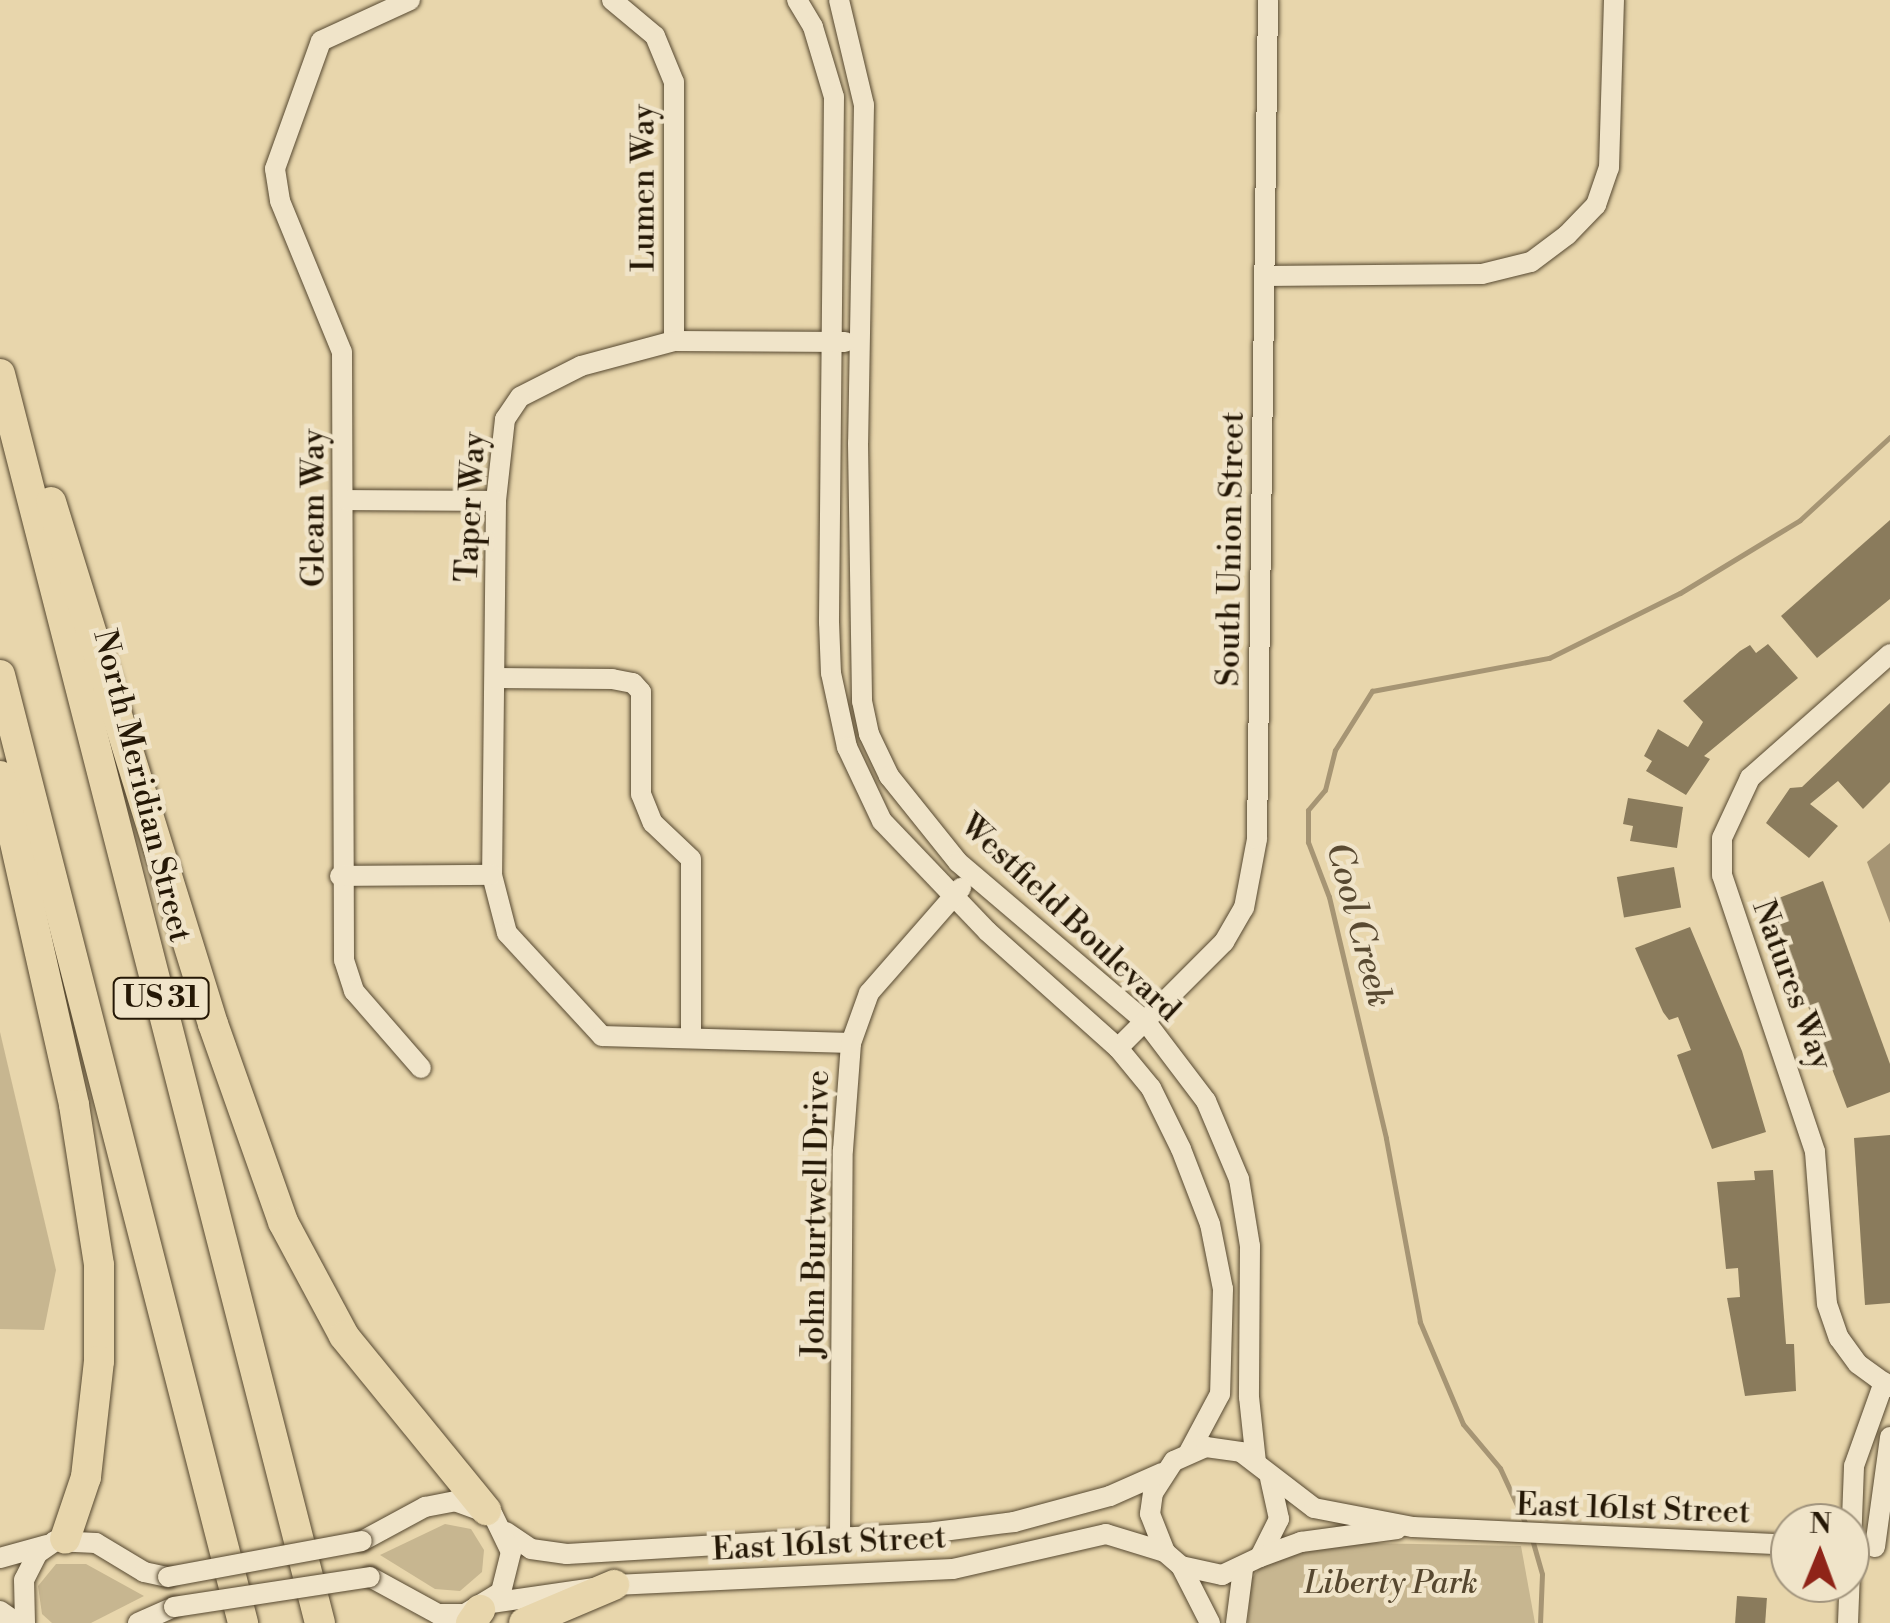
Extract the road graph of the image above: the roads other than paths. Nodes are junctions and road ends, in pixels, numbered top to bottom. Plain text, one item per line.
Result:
1 (410, 0) edge
2 (612, 0) edge
3 (797, 0) edge
4 (839, 0) edge
5 (1268, 0) edge
6 (1614, 0) edge
7 (1265, 276) junction
8 (674, 341) junction
9 (834, 341) junction
10 (862, 343) junction
11 (0, 352) edge
12 (0, 374) edge
13 (346, 500) junction
14 (496, 501) junction
15 (1890, 654) edge
16 (0, 675) edge
17 (495, 678) junction
18 (0, 776) edge
19 (492, 874) junction
20 (340, 876) junction
21 (974, 876) junction
22 (953, 895) junction
23 (1146, 1022) junction
24 (691, 1038) junction
25 (851, 1043) junction
26 (1118, 1048) junction
27 (422, 1068) dead end
28 (1887, 1384) edge
29 (1890, 1437) edge
30 (1189, 1452) junction
31 (1263, 1470) junction
32 (1162, 1474) junction
33 (1853, 1503) edge
34 (496, 1521) junction
35 (1414, 1527) junction
36 (840, 1537) junction
37 (56, 1541) junction
38 (1770, 1544) edge
39 (1882, 1547) edge
40 (0, 1558) edge
41 (1173, 1559) junction
42 (1252, 1563) junction
43 (614, 1585) junction
44 (0, 1611) edge
45 (481, 1612) edge
46 (16, 1623) edge
47 (25, 1623) edge
48 (138, 1623) edge
49 (244, 1623) edge
50 (320, 1623) edge
51 (524, 1623) edge
52 (1210, 1623) edge
53 (1236, 1623) edge

1 - 13 street, Gleam Way
2 - 8 street, Lumen Way
3 - 9 street, Westfield Boulevard
4 - 10 street, Westfield Boulevard
5 - 7 street, South Union Street
6 - 7 street
7 - 23 street, South Union Street
8 - 9 street, Taper Way
8 - 14 street, Taper Way
9 - 10 street, Taper Way
9 - 22 street, Westfield Boulevard
10 - 21 street, Westfield Boulevard
11 - 34 highway
12 - 50 highway, North Meridian Street / US 31
13 - 14 street
13 - 20 street, Gleam Way
14 - 17 street, Taper Way
15 - 28 street, Natures Way
16 - 49 highway, US 31
17 - 19 street, Taper Way
17 - 24 street
18 - 37 highway
19 - 20 street
19 - 24 street, Taper Way
20 - 27 street, Gleam Way
21 - 22 street, John Burtwell Drive
21 - 23 street, Westfield Boulevard
22 - 25 street, John Burtwell Drive
22 - 26 street, Westfield Boulevard
23 - 26 street, South Union Street
23 - 31 street, Westfield Boulevard
24 - 25 street, Taper Way
25 - 36 street, John Burtwell Drive
26 - 30 street, Westfield Boulevard
28 - 33 street
29 - 39 street
30 - 31 street
30 - 32 street
31 - 35 street, East 161st Street
31 - 42 street
32 - 36 street, East 161st Street
32 - 41 street
34 - 36 street, East 161st Street
34 - 37 street, East 161st Street, bridge
34 - 45 street
35 - 38 street, East 161st Street
35 - 42 street, East 161st Street
37 - 40 street
37 - 47 street
41 - 42 street
41 - 43 street, East 161st Street
41 - 52 street
42 - 53 street
43 - 45 street, East 161st Street
43 - 51 highway
44 - 46 street
45 - 48 street, East 161st Street, bridge

